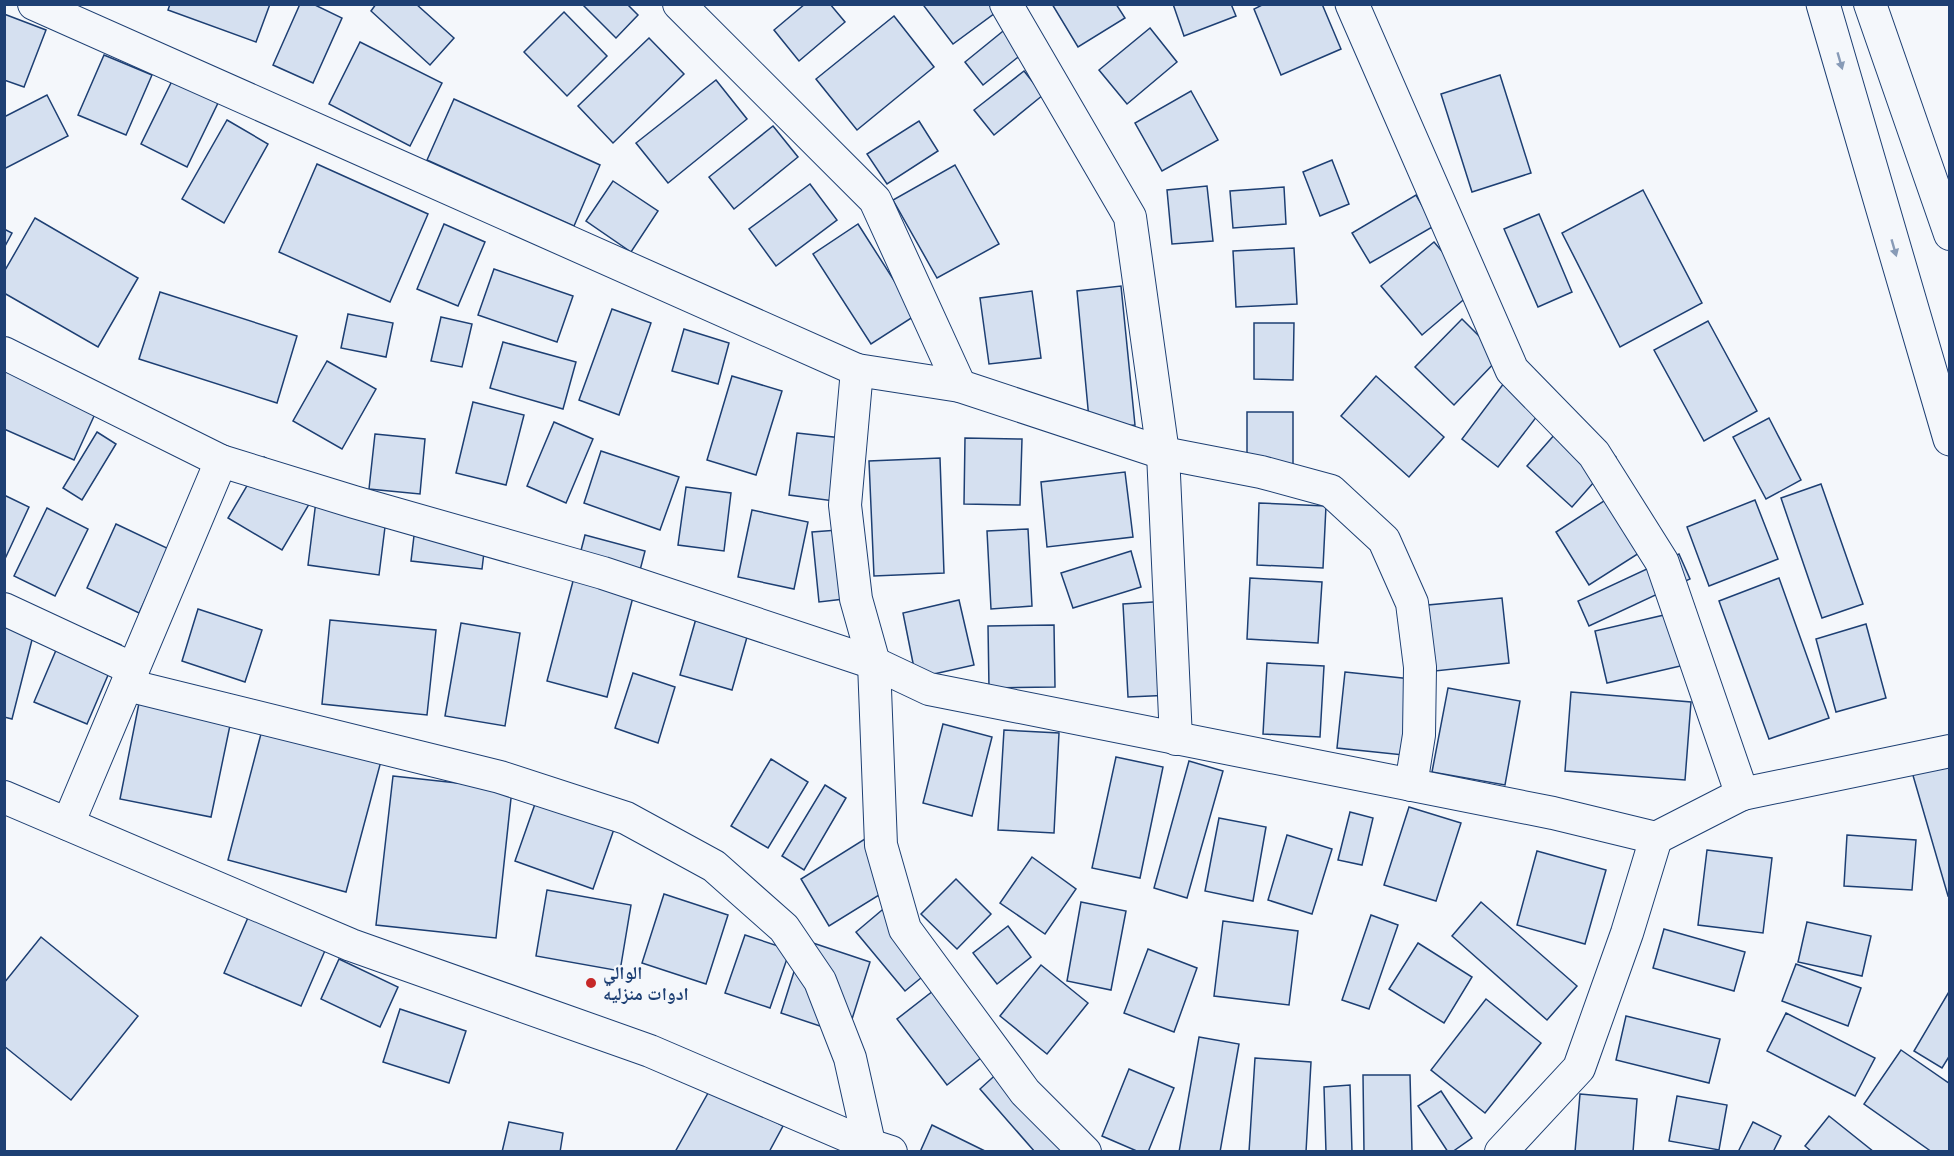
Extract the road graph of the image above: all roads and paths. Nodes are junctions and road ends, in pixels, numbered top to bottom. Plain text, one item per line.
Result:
1 (34, 4) edge
2 (679, 4) edge
3 (1006, 4) edge
4 (1352, 4) edge
5 (1823, 4) edge
6 (1870, 4) edge
7 (1950, 234) edge
8 (4, 353) edge
9 (857, 370) junction
10 (960, 386) junction
11 (1950, 439) edge
12 (1163, 453) junction
13 (221, 461) junction
14 (4, 609) edge
15 (874, 663) junction
16 (130, 677) junction
17 (1176, 739) junction
18 (1950, 751) edge
19 (1411, 785) junction
20 (1742, 794) junction
21 (4, 797) edge
22 (68, 824) junction
23 (1656, 838) junction
24 (877, 1149) edge
25 (1085, 1152) edge
26 (1501, 1152) edge

1 - 9 street
2 - 10 street
3 - 12 street
4 - 20 street
5 -> 11 street
6 - 7 street
8 - 13 street
9 - 10 street
9 - 15 street
10 - 12 street
12 - 17 street
12 - 19 street
13 - 15 street
13 - 16 street
14 - 16 street
15 - 17 street
15 - 25 street
16 - 22 street
16 - 24 street
17 - 19 street
18 - 20 street
19 - 23 street
20 - 23 street
21 - 22 street
22 - 24 street
23 - 26 street

